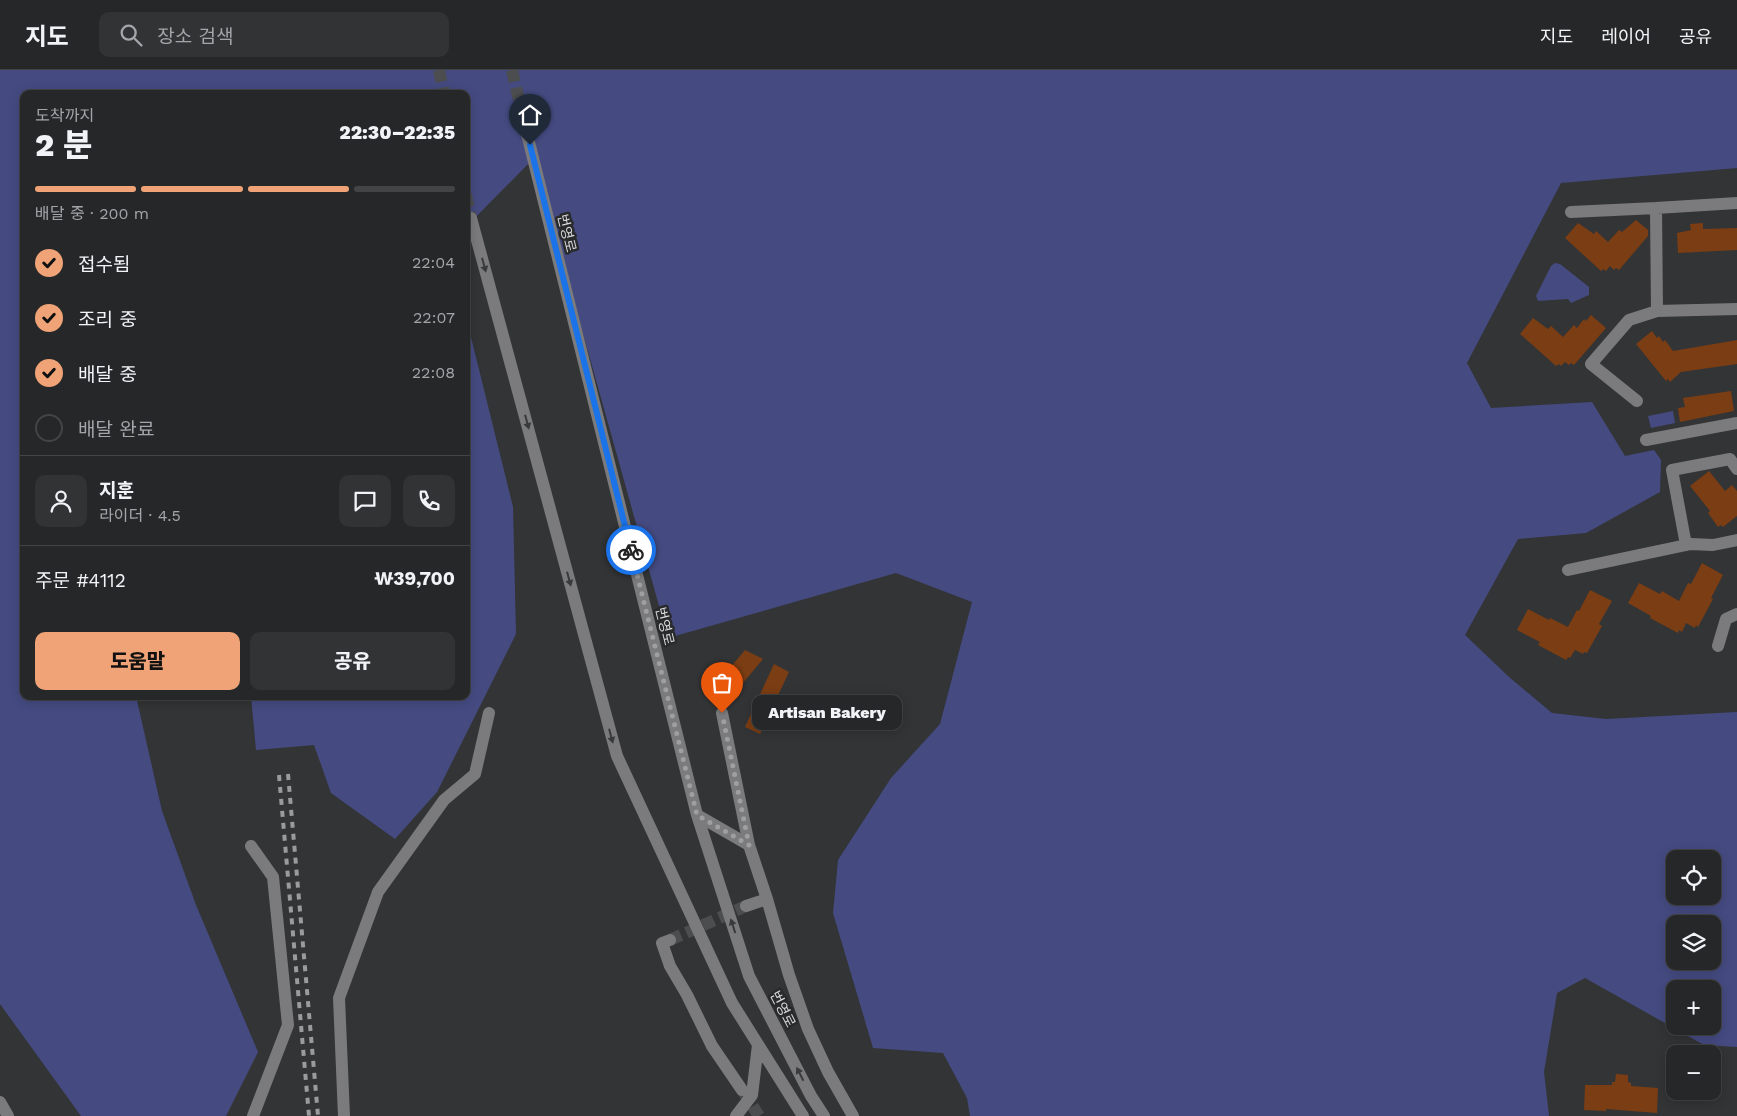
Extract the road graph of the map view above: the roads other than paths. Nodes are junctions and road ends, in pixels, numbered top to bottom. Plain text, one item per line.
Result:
1 (525, 126) tunnel mouth
2 (1737, 203) edge
3 (1656, 208) junction
4 (1571, 212) dead end
5 (471, 218) dead end
6 (1737, 309) edge
7 (1657, 311) junction
8 (1636, 401) dead end
9 (1737, 423) edge
10 (1646, 440) dead end
11 (1737, 469) edge
12 (1737, 540) edge
13 (1686, 545) junction
14 (1568, 570) dead end
15 (1737, 614) edge
16 (1718, 646) dead end
17 (489, 713) dead end
18 (722, 713) dead end
19 (697, 815) junction
20 (749, 845) junction
21 (251, 846) dead end
22 (767, 899) junction
23 (746, 906) tunnel mouth
24 (670, 940) dead end
25 (758, 1045) junction
26 (742, 1090) tunnel mouth
27 (0, 1102) edge
28 (8, 1116) edge
29 (253, 1116) edge
30 (344, 1116) edge
31 (736, 1116) edge
32 (803, 1116) edge
33 (824, 1116) edge
34 (853, 1116) edge

1 - 19 street, 번영로
2 - 3 street
3 - 4 street
3 - 7 street
5 -> 25 street
6 - 7 street
7 - 8 street
9 - 10 street
11 - 13 street
12 - 13 street
13 - 14 street
15 - 16 street
17 - 30 street
18 - 20 street
19 - 20 street
33 -> 19 street, 번영로
20 - 22 street
21 - 29 street
22 - 23 street
22 - 34 street
24 - 26 street
25 - 31 street
25 - 32 street
27 - 28 street

